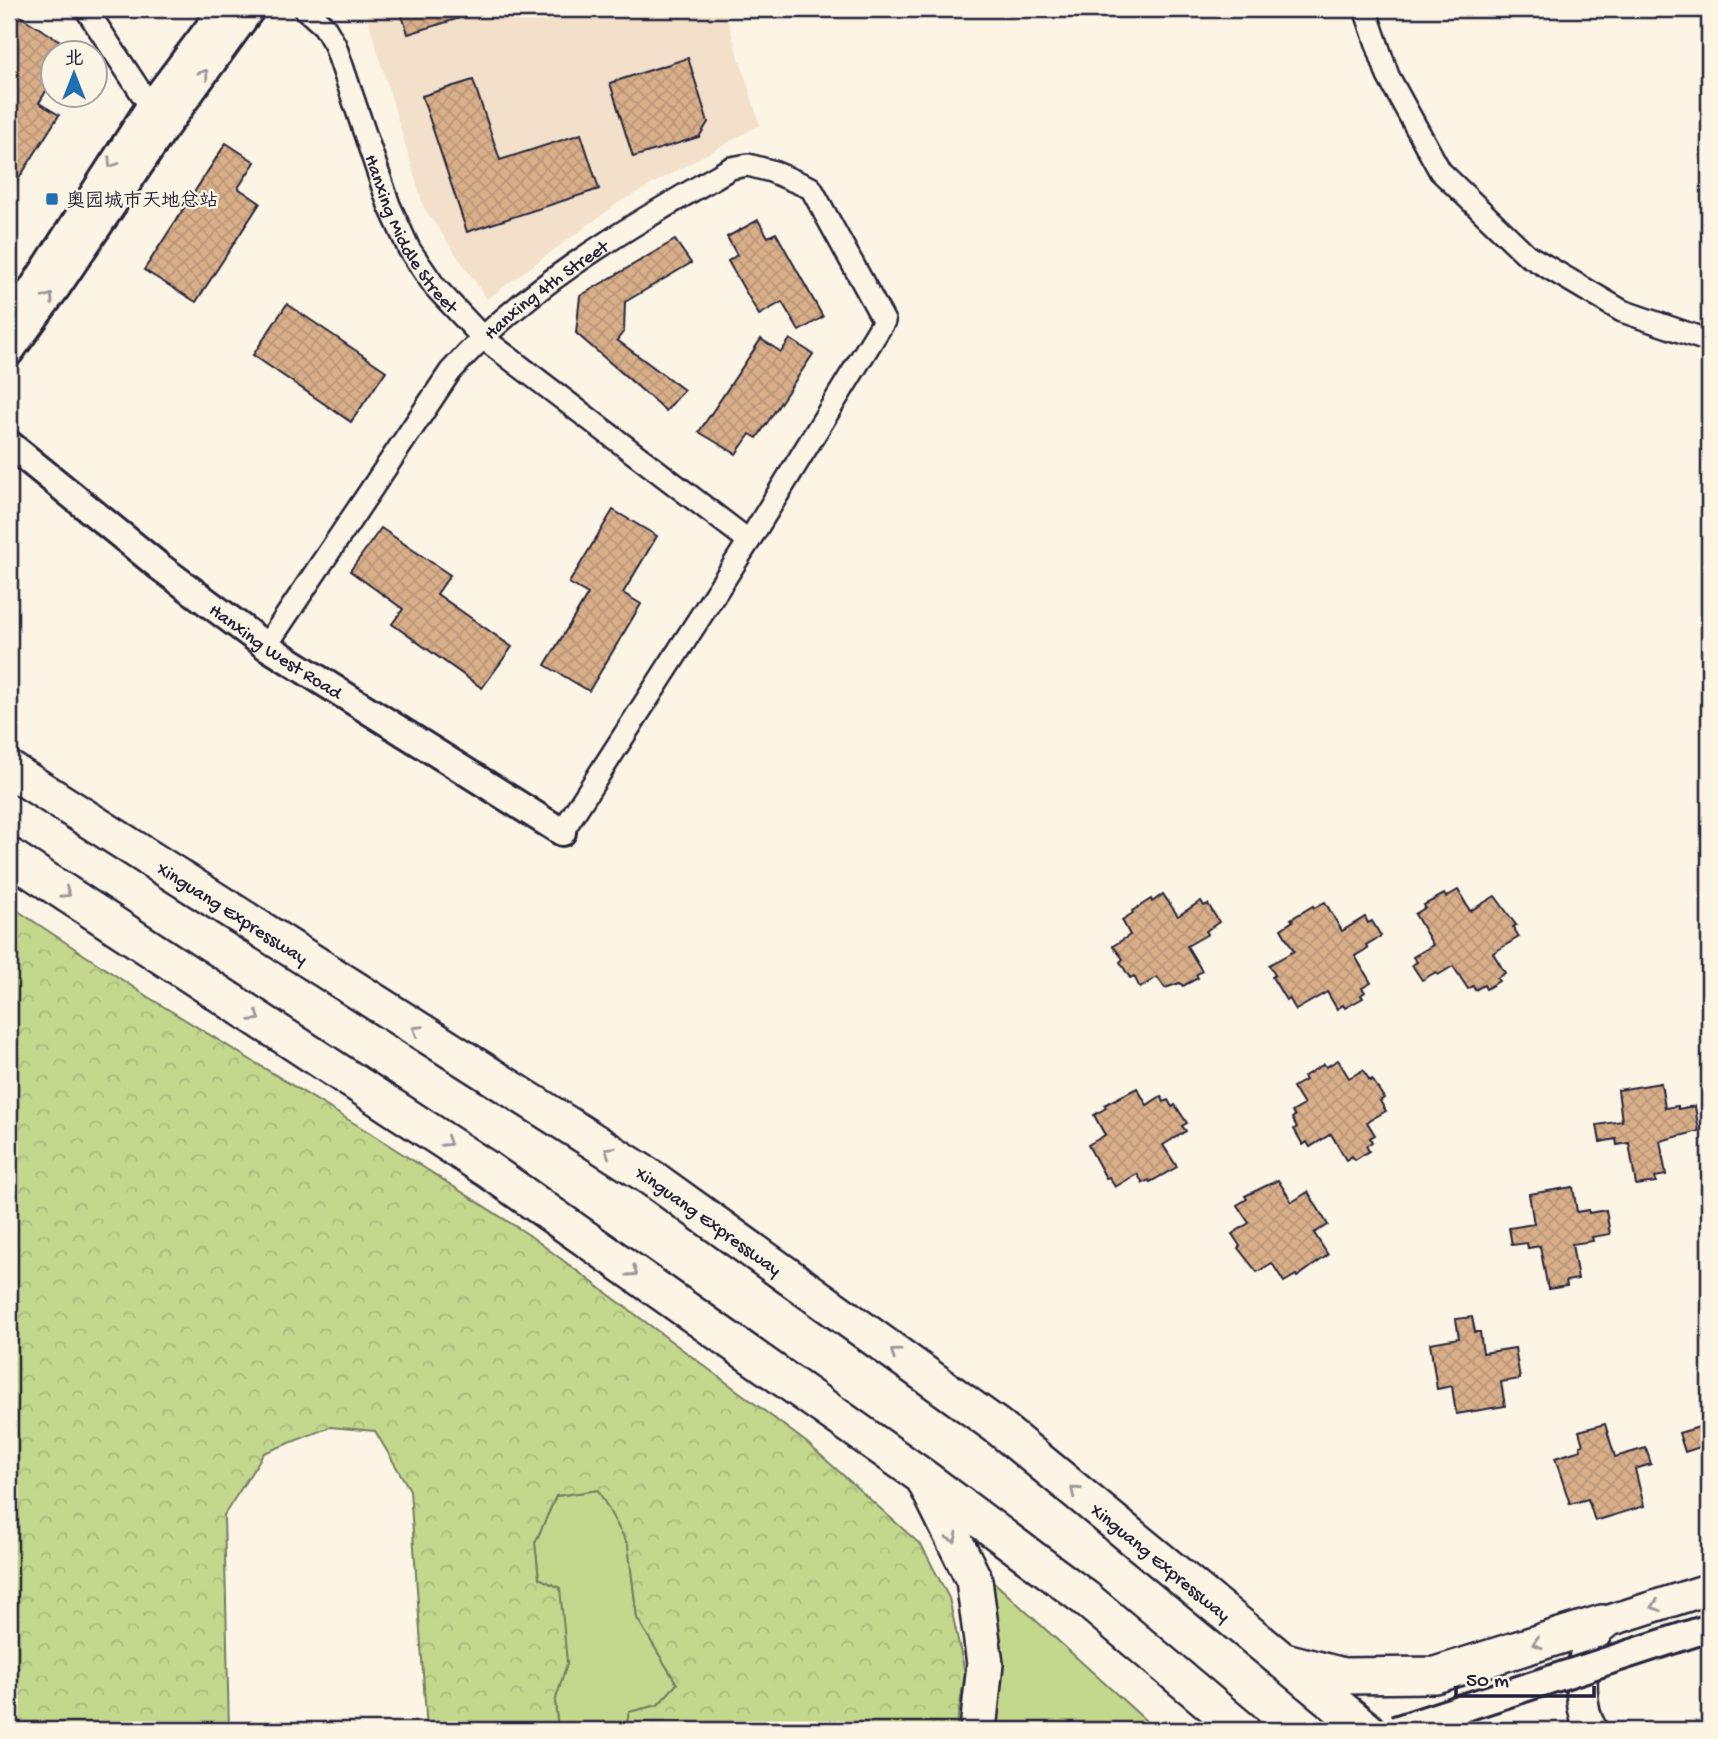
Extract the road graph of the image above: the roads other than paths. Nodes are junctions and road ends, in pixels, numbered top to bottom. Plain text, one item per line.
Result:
1 (86, 9) edge
2 (223, 9) edge
3 (251, 9) edge
4 (304, 9) edge
5 (1365, 9) edge
6 (150, 107) junction
7 (164, 129) junction
8 (32, 289) junction
9 (9, 306) edge
10 (9, 320) edge
11 (482, 338) junction
12 (1709, 341) edge
13 (9, 353) edge
14 (9, 444) edge
15 (749, 541) junction
16 (266, 646) junction
17 (9, 769) edge
18 (562, 832) joint
19 (9, 856) edge
20 (923, 1477) junction
21 (1709, 1588) edge
22 (1602, 1623) junction
23 (1709, 1628) edge
24 (1279, 1659) junction
25 (978, 1730) edge
26 (1242, 1730) edge
27 (1367, 1730) edge
28 (1395, 1730) edge
29 (1592, 1730) edge

1 - 6 street
2 - 6 street
7 -> 3 street
4 - 11 street, Hanxing Middle Street
5 - 12 street
6 - 7 street
6 -> 8 street
13 -> 7 street
8 - 9 street
8 - 10 street
11 - 15 street, Hanxing Middle Street
11 - 15 street, Hanxing 4th Street
11 - 16 street, Hanxing 4th Street
14 - 16 street, Hanxing West Road
15 - 18 street
16 - 18 street, Hanxing West Road
24 -> 17 highway, Xinguang Expressway
19 -> 20 highway
20 -> 25 highway
20 - 26 highway
21 -> 22 main road
22 -> 24 highway
22 - 29 main road
23 - 28 street, bridge
24 - 27 highway, Xinguang Expressway

